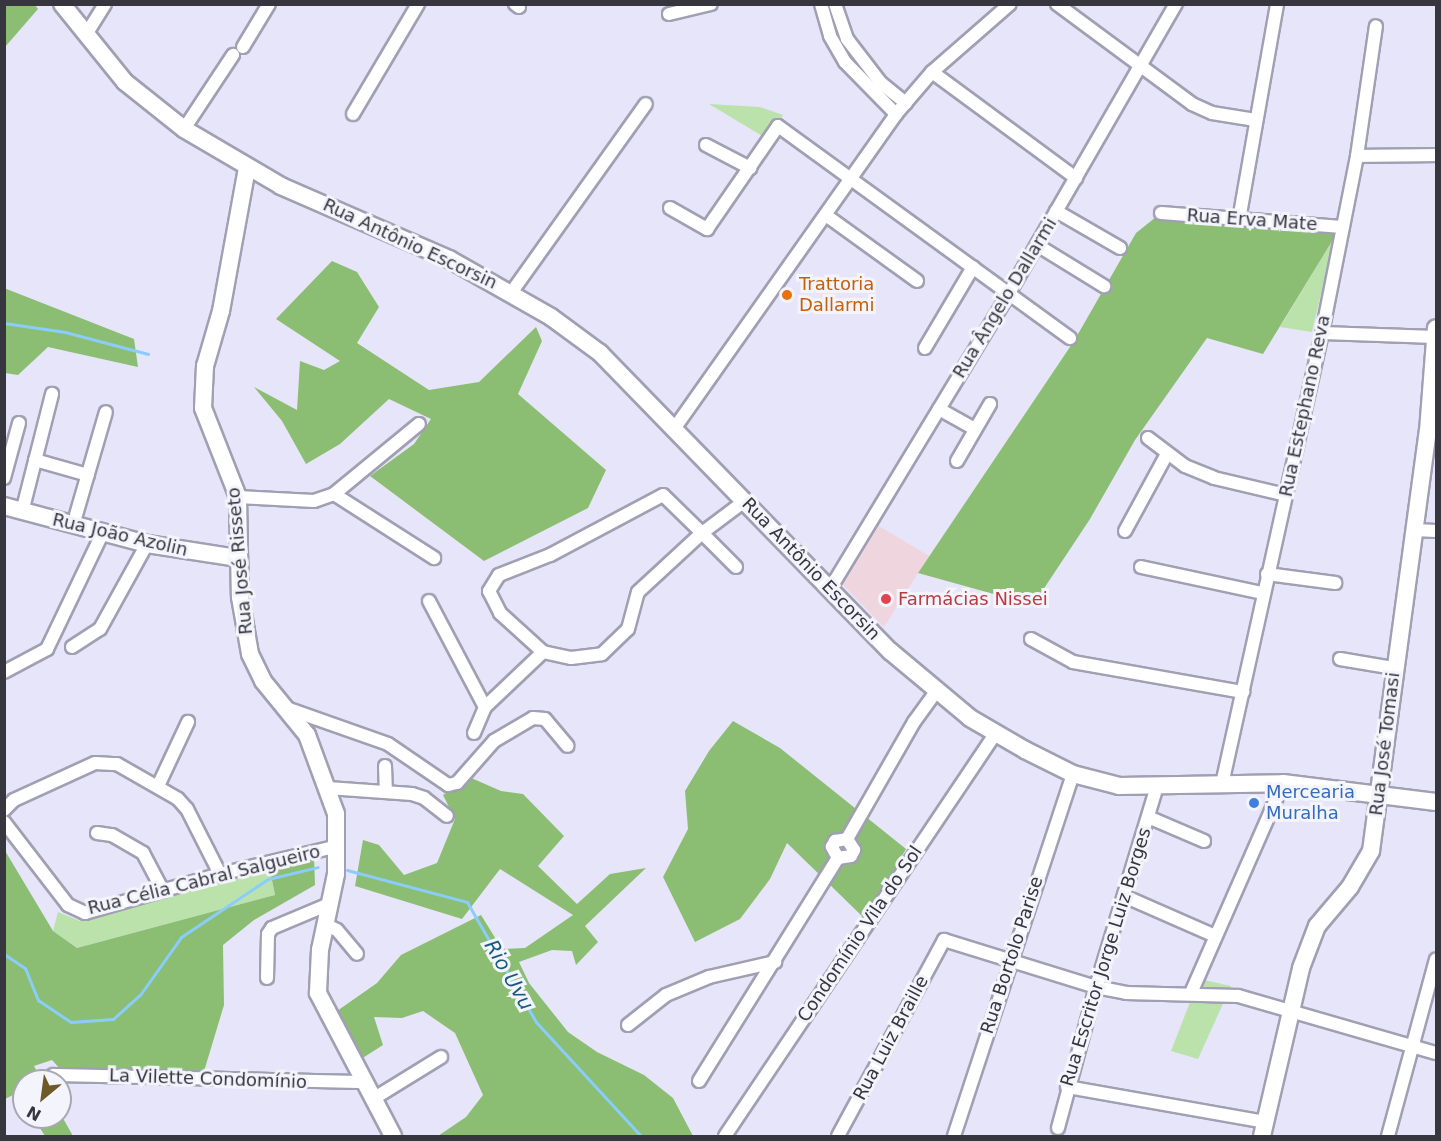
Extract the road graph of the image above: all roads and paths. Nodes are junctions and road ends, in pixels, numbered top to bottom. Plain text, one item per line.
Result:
1 (62, 4) edge
2 (105, 4) edge
3 (269, 4) edge
4 (418, 4) edge
5 (711, 4) edge
6 (822, 4) edge
7 (835, 4) edge
8 (1010, 4) edge
9 (1057, 4) edge
10 (1176, 4) edge
11 (1277, 4) edge
12 (669, 14) dead end
13 (1376, 26) dead end
14 (87, 33) junction
15 (243, 47) dead end
16 (233, 55) dead end
17 (867, 66) junction
18 (1142, 66) junction
19 (932, 72) junction
20 (857, 75) junction
21 (906, 103) junction
22 (646, 104) dead end
23 (353, 114) dead end
24 (896, 114) junction
25 (1255, 120) junction
26 (184, 129) junction
27 (706, 145) dead end
28 (1437, 155) edge
29 (1357, 156) junction
30 (247, 168) junction
31 (750, 168) junction
32 (1076, 178) junction
33 (852, 179) junction
34 (670, 208) dead end
35 (1056, 211) junction
36 (1161, 213) dead end
37 (827, 216) junction
38 (1239, 220) junction
39 (1342, 227) junction
40 (1037, 245) junction
41 (1120, 249) dead end
42 (973, 267) junction
43 (917, 281) dead end
44 (1104, 286) dead end
45 (511, 293) junction
46 (1009, 293) junction
47 (1322, 333) junction
48 (1436, 334) edge
49 (1070, 339) dead end
50 (925, 348) dead end
51 (52, 394) dead end
52 (990, 404) dead end
53 (939, 409) junction
54 (106, 412) dead end
55 (19, 423) dead end
56 (419, 424) dead end
57 (674, 429) junction
58 (975, 429) junction
59 (1148, 438) dead end
60 (1167, 454) junction
61 (35, 460) junction
62 (957, 461) dead end
63 (88, 475) junction
64 (4, 478) edge
65 (334, 494) junction
66 (1286, 495) junction
67 (238, 497) junction
68 (746, 500) junction
69 (9, 508) edge
70 (76, 515) dead end
71 (1414, 530) junction
72 (1125, 531) dead end
73 (1437, 531) edge
74 (702, 533) junction
75 (102, 534) junction
76 (147, 544) junction
77 (237, 558) junction
78 (434, 558) dead end
79 (736, 567) dead end
80 (1141, 567) dead end
81 (1267, 574) junction
82 (1335, 583) dead end
83 (830, 589) junction
84 (1263, 593) junction
85 (429, 601) dead end
86 (1031, 639) dead end
87 (72, 647) dead end
88 (543, 652) junction
89 (1340, 659) dead end
90 (1394, 668) junction
91 (4, 672) edge
92 (936, 692) junction
93 (1243, 693) junction
94 (281, 707) junction
95 (485, 707) junction
96 (188, 722) dead end
97 (474, 733) dead end
98 (996, 733) junction
99 (568, 746) dead end
100 (385, 766) dead end
101 (1073, 774) junction
102 (1283, 783) junction
103 (1222, 784) junction
104 (158, 786) junction
105 (1156, 786) junction
106 (328, 788) junction
107 (386, 792) junction
108 (1377, 794) junction
109 (1437, 802) edge
110 (4, 810) edge
111 (447, 816) dead end
112 (1148, 817) junction
113 (4, 822) edge
114 (97, 833) dead end
115 (1204, 841) dead end
116 (338, 846) junction
117 (220, 874) junction
118 (163, 891) junction
119 (1124, 896) junction
120 (329, 904) junction
121 (325, 924) junction
122 (1215, 936) junction
123 (357, 954) dead end
124 (1010, 958) junction
125 (1437, 959) edge
126 (775, 962) junction
127 (267, 978) dead end
128 (1096, 987) junction
129 (1191, 993) junction
130 (1292, 1011) junction
131 (628, 1025) dead end
132 (1412, 1046) junction
133 (1437, 1053) edge
134 (441, 1057) dead end
135 (72, 1075) edge
136 (699, 1081) dead end
137 (363, 1082) junction
138 (1067, 1087) junction
139 (373, 1100) junction
140 (1058, 1128) dead end
141 (1264, 1129) edge
142 (393, 1137) edge
143 (725, 1137) edge
144 (838, 1137) edge
145 (954, 1137) edge
146 (1388, 1137) edge

1 - 14 main road, Rua Antônio Escorsin
2 - 14 street
3 - 15 street
4 - 23 street
5 - 12 street
6 - 20 street
7 - 17 street
8 - 19 street
9 - 18 street
10 - 18 street, Rua Ângelo Dallarmi
11 - 25 street
13 - 29 street, Rua Estephano Reva
14 - 26 main road, Rua Antônio Escorsin
16 - 26 street
17 - 20 street
17 - 21 street
18 - 25 street
18 - 32 street, Rua Ângelo Dallarmi
19 - 21 street
19 - 32 street
20 - 24 street
21 - 24 street
22 - 45 street
24 - 33 street
25 - 38 street
26 - 30 main road, Rua Antônio Escorsin
27 - 31 street
28 - 29 street
29 - 39 street, Rua Estephano Reva
30 - 45 main road, Rua Antônio Escorsin
30 - 67 main road, Rua José Risseto
31 - 33 street
31 - 34 street
32 - 35 street, Rua Ângelo Dallarmi
33 - 37 street
33 - 42 street
35 - 40 street, Rua Ângelo Dallarmi
35 - 41 street
36 - 38 street, Rua Erva Mate
37 - 43 street
37 - 57 street
38 - 39 street, Rua Erva Mate
39 - 47 street, Rua Estephano Reva
40 - 44 street
40 - 46 street, Rua Ângelo Dallarmi
42 - 46 street
42 - 50 street
45 - 57 main road, Rua Antônio Escorsin
46 - 49 street
46 - 53 street, Rua Ângelo Dallarmi
47 - 48 street
47 - 66 street, Rua Estephano Reva
48 - 71 main road, Rua José Tomasi
51 - 61 street
52 - 58 street
53 - 58 street
53 - 83 street, Rua Ângelo Dallarmi
54 - 63 street
55 - 64 street
56 - 65 street
57 - 68 main road, Rua Antônio Escorsin
58 - 62 street
59 - 60 street
60 - 66 street
60 - 72 street
61 - 63 street
61 - 69 street
63 - 70 street
65 - 67 street
65 - 78 street
66 - 81 street, Rua Estephano Reva
67 - 77 main road, Rua José Risseto
68 - 74 street
68 - 83 main road, Rua Antônio Escorsin
69 - 75 main road, Rua João Azolin
71 - 73 street
71 - 90 main road, Rua José Tomasi
74 - 79 street
74 - 88 street
74 - 88 street
75 - 76 main road, Rua João Azolin
75 - 91 street
76 - 77 main road, Rua João Azolin
76 - 87 street
77 - 94 main road, Rua José Risseto
80 - 84 street
81 - 82 street
81 - 84 street, Rua Estephano Reva
83 - 92 main road, Rua Antônio Escorsin
84 - 93 street, Rua Estephano Reva
85 - 95 street
86 - 93 street
88 - 95 street
89 - 90 street
90 - 108 main road, Rua José Tomasi
92 - 98 main road, Rua Antônio Escorsin
92 - 126 street
93 - 103 street, Rua Estephano Reva
94 - 99 street
94 - 106 main road, Rua José Risseto
95 - 97 street
96 - 104 street
98 - 101 main road, Rua Antônio Escorsin
98 - 143 street, Condomínio Vila do Sol
100 - 107 street
101 - 105 main road, Rua Antônio Escorsin
101 - 124 street, Rua Bortolo Parise
102 - 103 main road, Rua Antônio Escorsin
102 - 108 main road, Rua Antônio Escorsin
102 - 122 street
103 - 105 main road, Rua Antônio Escorsin
104 - 110 street
104 - 117 street
105 - 112 street, Rua Escritor Jorge Luiz Borges
106 - 107 street
106 - 116 main road, Rua José Risseto
107 - 111 street
108 - 109 main road, Rua Antônio Escorsin
108 - 130 main road, Rua José Tomasi
112 - 115 street
112 - 119 street, Rua Escritor Jorge Luiz Borges
113 - 118 street, Rua Célia Cabral Salgueiro
114 - 118 street
116 - 117 street, Rua Célia Cabral Salgueiro
116 - 120 main road, Rua José Risseto
117 - 118 street, Rua Célia Cabral Salgueiro
119 - 122 street
119 - 128 street, Rua Escritor Jorge Luiz Borges
120 - 121 main road, Rua José Risseto
120 - 127 street
121 - 123 street
121 - 137 main road, Rua José Risseto
122 - 129 street
124 - 128 street
124 - 144 street, Rua Luiz Braille
124 - 145 street, Rua Bortolo Parise
125 - 132 street
126 - 131 street
126 - 136 street
128 - 129 street
128 - 138 street, Rua Escritor Jorge Luiz Borges
129 - 130 street
130 - 132 street
130 - 141 main road, Rua José Tomasi
132 - 133 street
132 - 146 street
134 - 139 street
135 - 137 street, La Vilette Condomínio
137 - 139 main road, Rua José Risseto
138 - 140 street, Rua Escritor Jorge Luiz Borges
138 - 141 street
139 - 142 main road, Rua José Risseto

